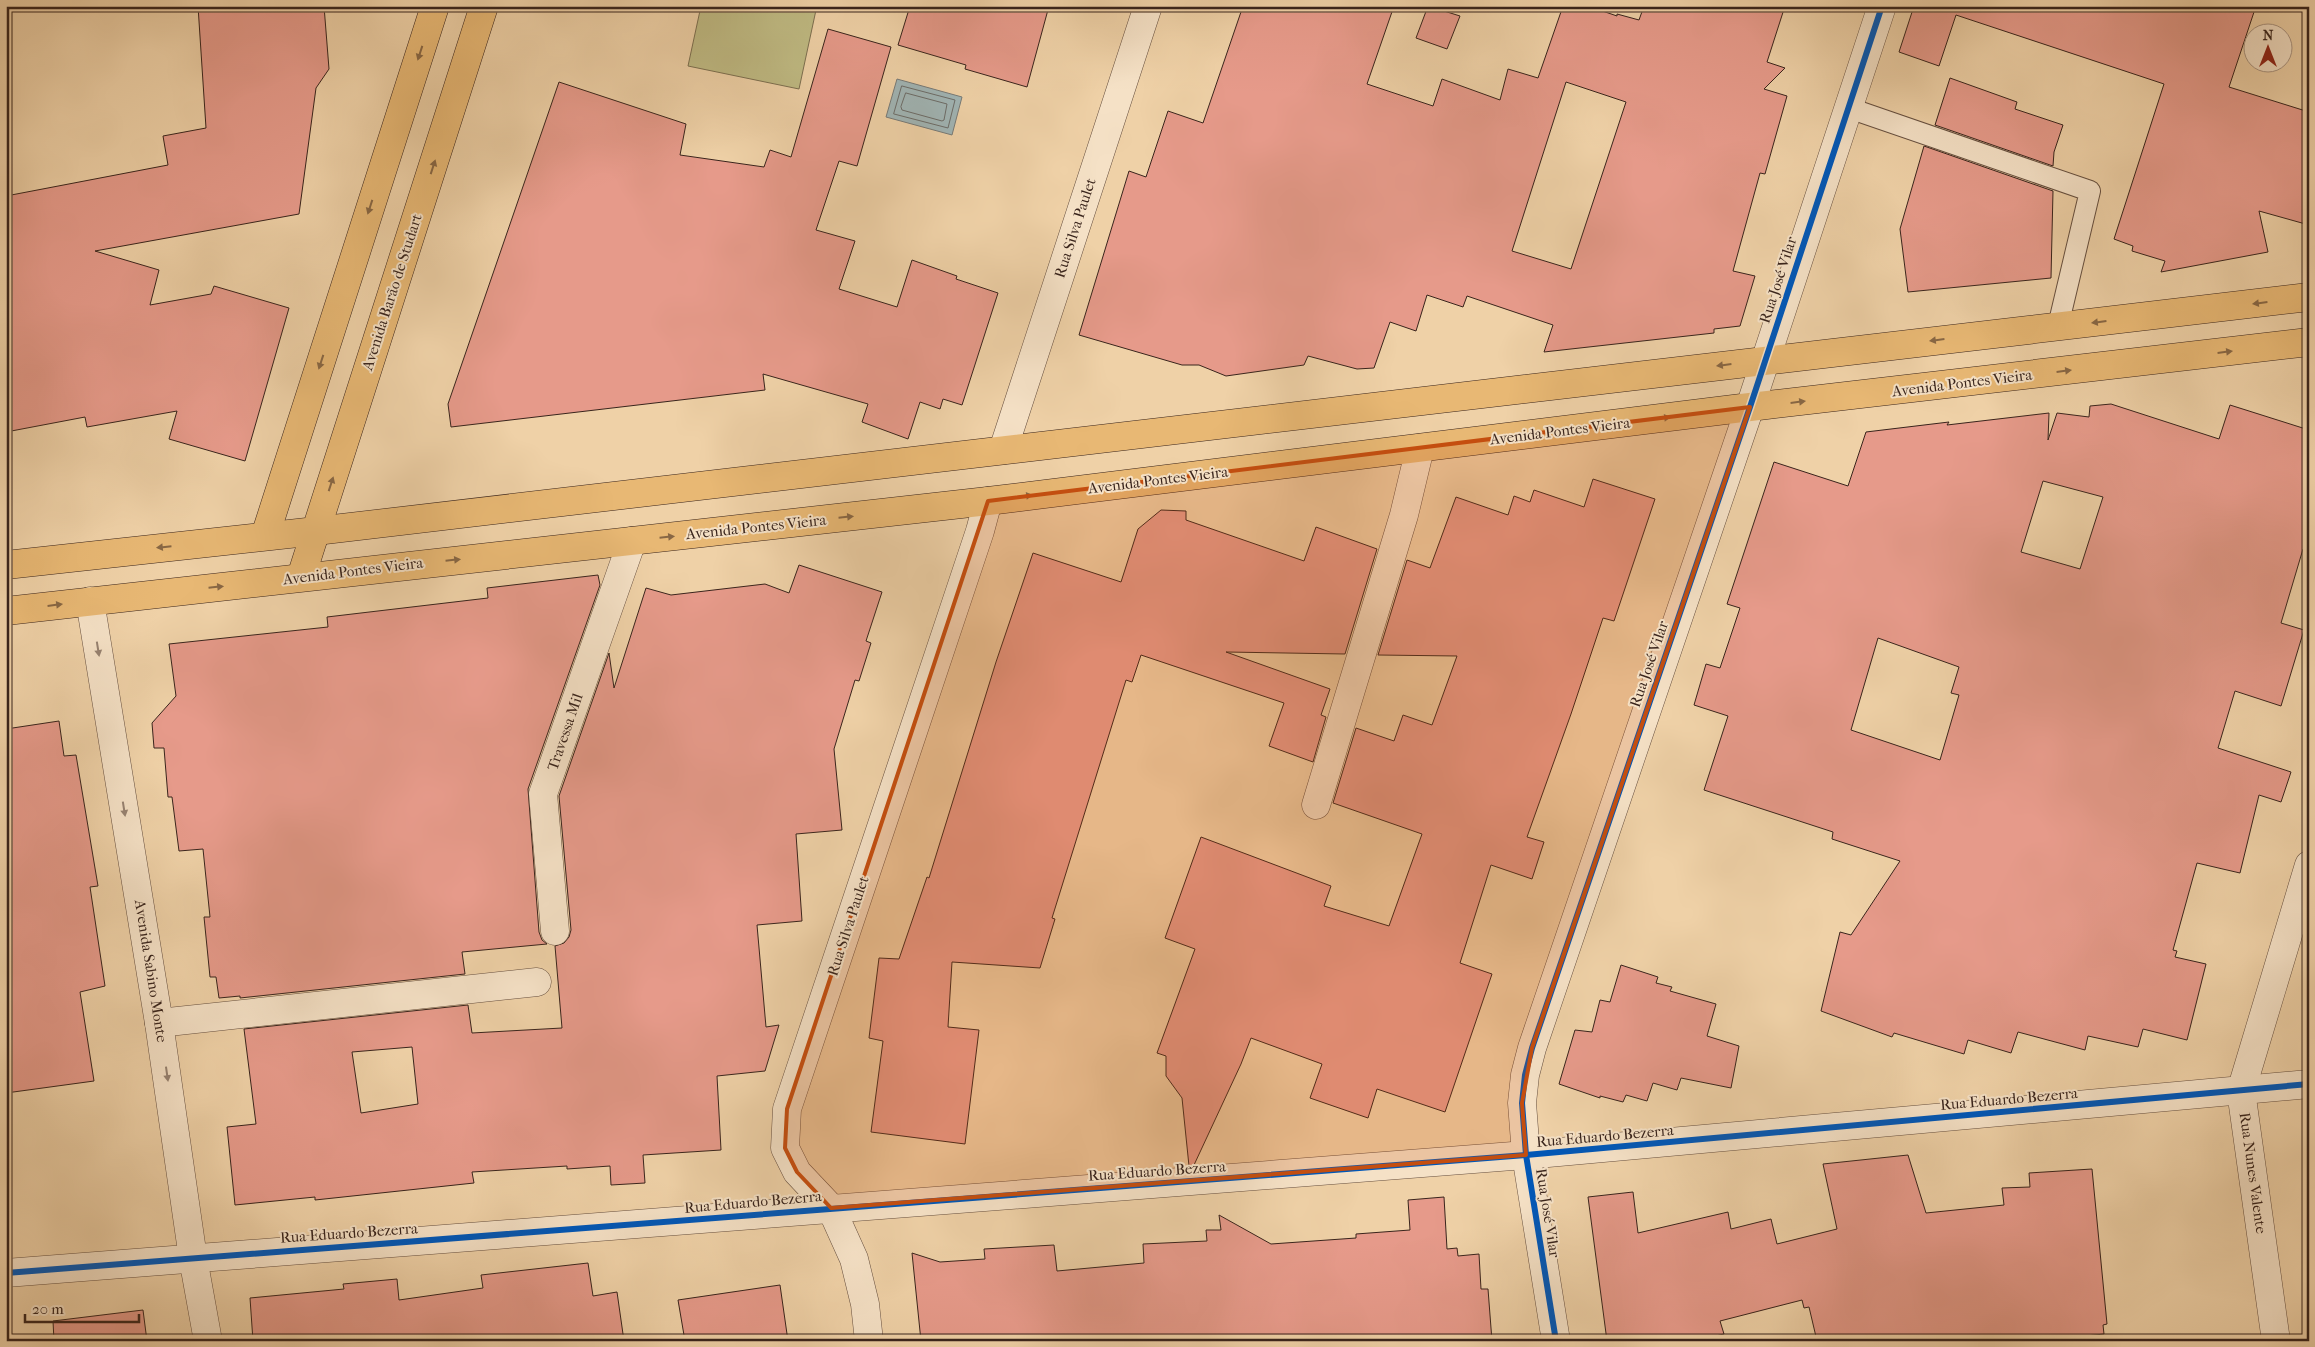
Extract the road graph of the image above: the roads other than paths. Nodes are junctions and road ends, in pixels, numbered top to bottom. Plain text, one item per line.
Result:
1 (435, 6) edge
2 (484, 6) edge
3 (1148, 6) edge
4 (1882, 6) edge
5 (1848, 108) junction
6 (2309, 297) edge
7 (2058, 326) junction
8 (2309, 342) edge
9 (1765, 360) junction
10 (1750, 407) junction
11 (1420, 448) junction
12 (1003, 450) junction
13 (988, 501) junction
14 (316, 531) junction
15 (265, 536) junction
16 (632, 541) junction
17 (6, 565) edge
18 (301, 577) junction
19 (90, 601) junction
20 (6, 611) edge
21 (1316, 805) dead end
22 (2309, 865) edge
23 (555, 931) dead end
24 (537, 982) dead end
25 (160, 1023) junction
26 (2309, 1084) edge
27 (2241, 1091) junction
28 (1526, 1155) junction
29 (831, 1208) junction
30 (193, 1258) junction
31 (6, 1273) edge
32 (208, 1341) edge
33 (869, 1341) edge
34 (1556, 1341) edge
35 (2276, 1341) edge

1 -> 15 main road
14 -> 2 main road, Avenida Barão de Studart
3 - 12 street, Rua Silva Paulet
4 - 5 street, Rua José Vilar
5 - 7 lane
5 - 9 street, Rua José Vilar
6 -> 7 main road
7 -> 9 main road
10 -> 8 main road, Avenida Pontes Vieira
9 - 10 street, Rua José Vilar
9 -> 12 main road
11 -> 10 main road, Avenida Pontes Vieira
10 - 28 street, Rua José Vilar
13 -> 11 main road, Avenida Pontes Vieira
11 - 21 street
12 - 14 main road
16 -> 13 main road, Avenida Pontes Vieira
13 - 29 street, Rua Silva Paulet
14 - 15 main road
14 - 18 main road, Avenida Barão de Studart
15 -> 17 main road
18 -> 16 main road, Avenida Pontes Vieira
16 - 23 street, Travessa Mil
19 -> 18 main road, Avenida Pontes Vieira
20 -> 19 main road, Avenida Pontes Vieira
19 -> 25 street, Avenida Sabino Monte
22 - 27 street, Rua Nunes Valente
24 - 25 street
25 -> 30 street, Avenida Sabino Monte
26 - 27 street, Rua Eduardo Bezerra
27 - 28 street, Rua Eduardo Bezerra
27 - 35 street, Rua Nunes Valente
28 - 29 street, Rua Eduardo Bezerra
28 - 34 street, Rua José Vilar
29 - 30 street, Rua Eduardo Bezerra
29 - 33 street, Rua Silva Paulet
30 - 31 street, Rua Eduardo Bezerra
30 - 32 street, Avenida Sabino Monte

